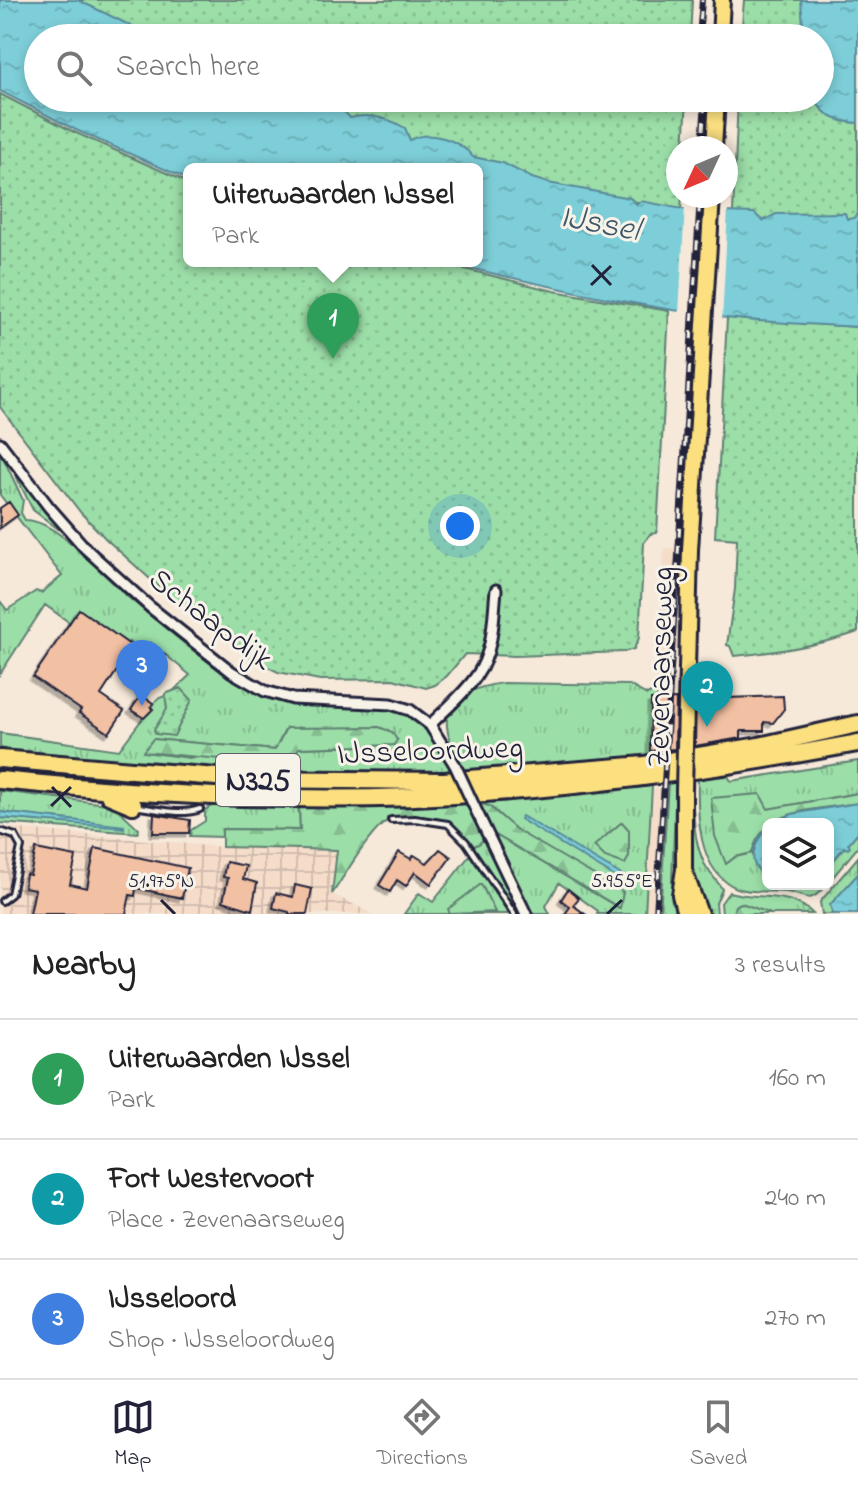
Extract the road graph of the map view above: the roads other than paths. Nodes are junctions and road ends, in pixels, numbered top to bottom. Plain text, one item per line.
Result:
1 (722, 0) edge
2 (721, 24) edge
3 (716, 112) edge
4 (715, 136) edge
5 (711, 208) edge
6 (0, 443) edge
7 (496, 590) dead end
8 (858, 724) edge
9 (430, 725) junction
10 (858, 743) edge
11 (0, 759) edge
12 (0, 780) edge
13 (100, 791) junction
14 (226, 796) junction
15 (133, 805) joint
16 (200, 809) joint
17 (391, 820) dead end
18 (0, 831) edge
19 (684, 869) junction
20 (2, 901) dead end
21 (514, 914) edge
22 (526, 914) edge
23 (685, 914) edge
24 (697, 914) edge

1 - 2 main road
3 - 4 main road
5 - 19 main road, Zevenaarseweg, bridge
6 - 9 street, Schaapdijk
7 - 9 street
8 - 11 highway, IJsseloordweg / N325
9 - 22 street, Schaapdijk, bridge
10 - 14 highway, IJsseloordweg / N325
12 - 13 highway, IJsseloordweg / N325
13 - 14 highway, IJsseloordweg / N325
13 - 15 highway
14 - 16 highway
15 - 16 lane
17 - 21 lane
18 - 20 lane
19 - 23 main road, Zevenaarseweg
19 - 24 main road, Zevenaarseweg

